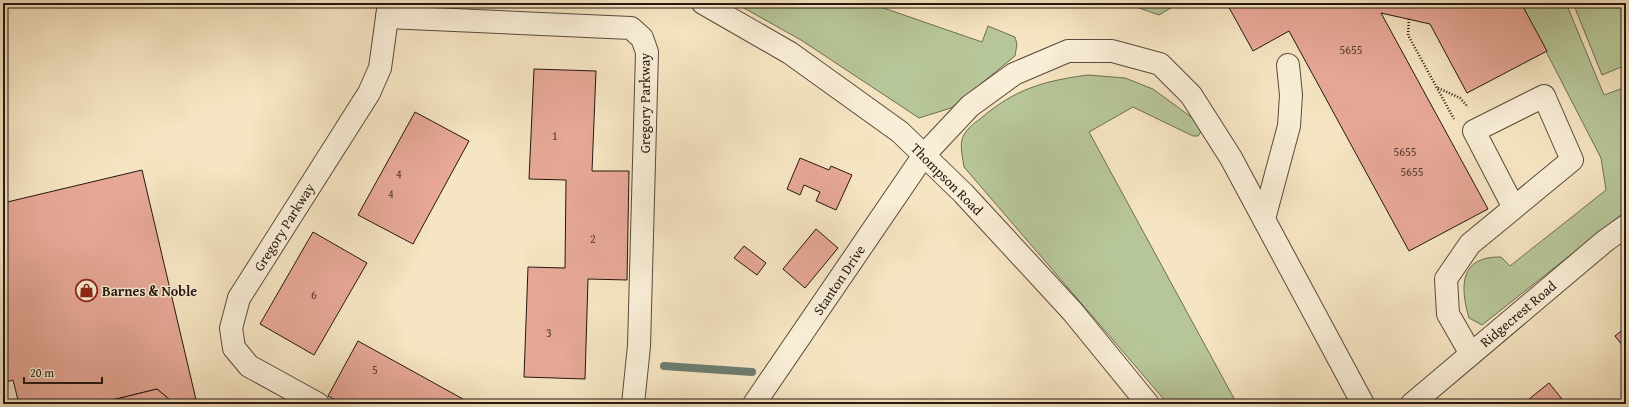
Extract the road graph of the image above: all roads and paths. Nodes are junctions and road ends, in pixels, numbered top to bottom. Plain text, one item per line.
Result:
1 (703, 3) edge
2 (388, 10) edge
3 (1288, 65) dead end
4 (1437, 88) dead end
5 (1484, 126) junction
6 (924, 155) junction
7 (1514, 208) junction
8 (1264, 219) junction
9 (1626, 226) edge
10 (1471, 354) junction
11 (318, 404) edge
12 (633, 404) edge
13 (754, 404) edge
14 (1148, 404) edge
15 (1363, 404) edge
16 (1412, 404) edge

1 - 6 street, Thompson Road
2 - 11 street, Gregory Parkway
2 - 12 street, Gregory Parkway
3 - 8 street
4 - 5 path
5 - 7 street
5 - 7 street
6 - 8 street, Stanton Drive
6 - 13 street, Stanton Drive
6 - 14 street, Thompson Road
7 - 10 street
8 - 15 street, Stanton Drive
9 - 10 street, Ridgecrest Road
10 - 16 street, Ridgecrest Road

